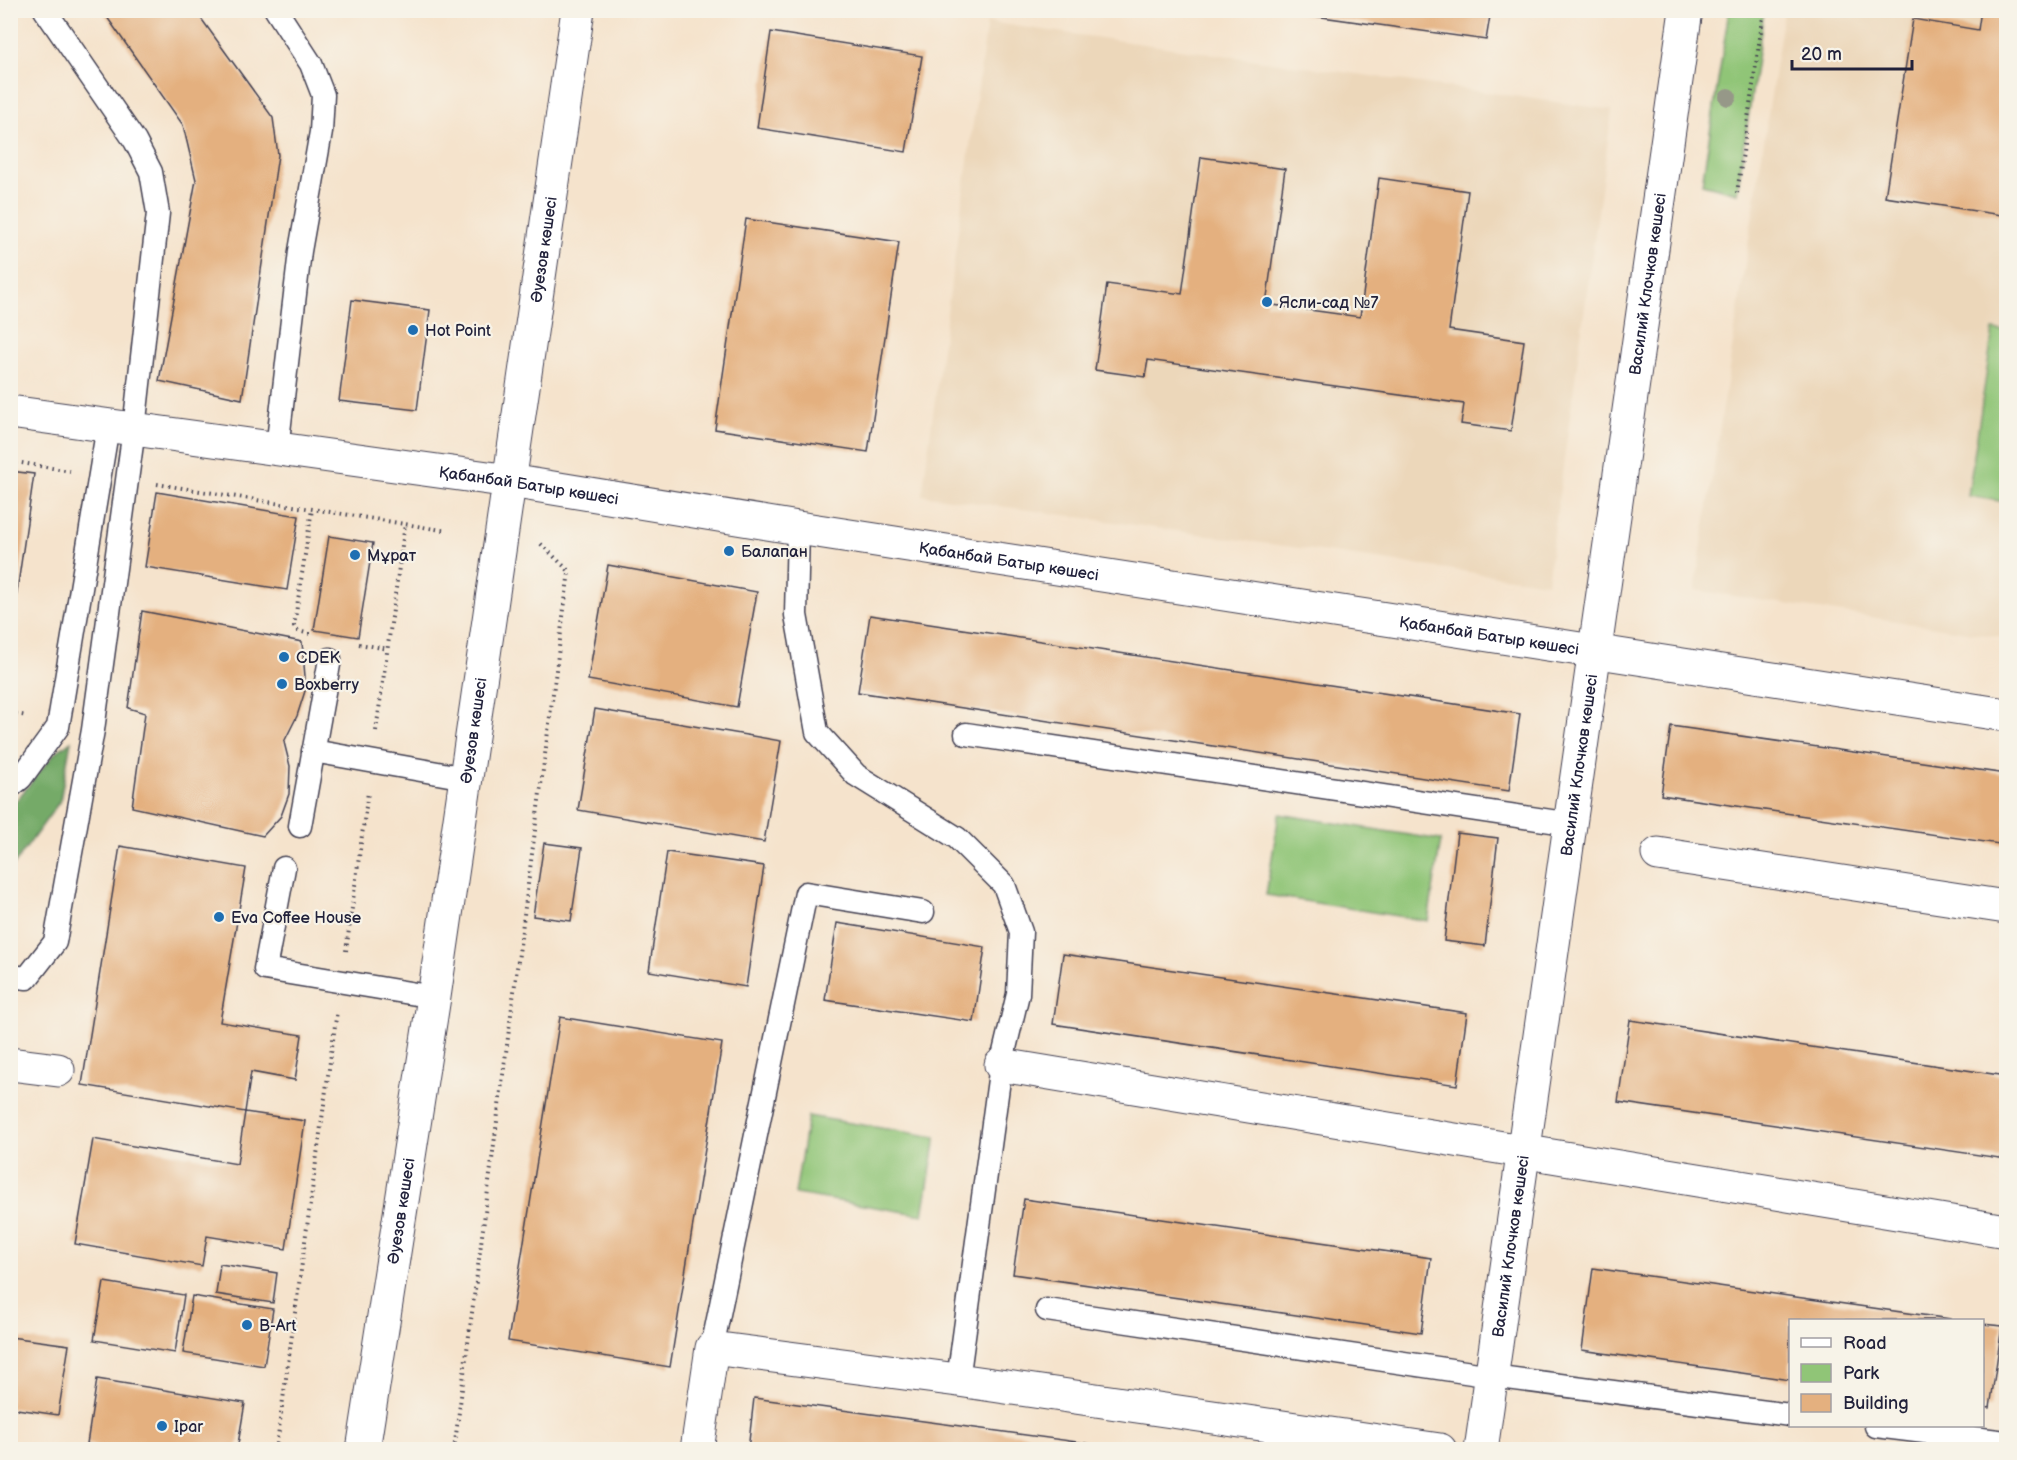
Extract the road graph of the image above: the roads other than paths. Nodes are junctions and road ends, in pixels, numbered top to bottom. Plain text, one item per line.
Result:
1 (45, 10) edge
2 (276, 10) edge
3 (578, 10) edge
4 (1686, 10) edge
5 (10, 412) edge
6 (121, 427) junction
7 (277, 449) junction
8 (510, 481) junction
9 (798, 528) junction
10 (1596, 652) junction
11 (330, 659) dead end
12 (2007, 715) edge
13 (966, 734) dead end
14 (313, 751) junction
15 (466, 778) junction
16 (10, 786) edge
17 (1570, 824) junction
18 (300, 826) dead end
19 (1658, 854) dead end
20 (284, 867) dead end
21 (2007, 907) edge
22 (923, 912) dead end
23 (10, 976) edge
24 (434, 997) junction
25 (10, 1064) edge
26 (1001, 1065) junction
27 (58, 1070) dead end
28 (1524, 1152) junction
29 (2007, 1231) edge
30 (1047, 1310) dead end
31 (712, 1348) junction
32 (1492, 1376) junction
33 (958, 1380) junction
34 (1789, 1414) edge
35 (1891, 1427) edge
36 (2007, 1442) edge
37 (363, 1449) edge
38 (697, 1449) edge
39 (1440, 1449) edge
40 (1481, 1449) edge

1 - 6 lane
2 - 7 lane
3 - 8 street, Әуезов көшесі
4 - 10 street, Василий Клочков көшесі
5 - 6 street, Қабанбай Батыр көшесі
6 - 7 street, Қабанбай Батыр көшесі
6 - 16 lane
6 - 23 lane
7 - 8 street, Қабанбай Батыр көшесі
8 - 9 street, Қабанбай Батыр көшесі
8 - 15 street, Әуезов көшесі
9 - 10 street, Қабанбай Батыр көшесі
9 - 26 lane
10 - 12 street, Қабанбай Батыр көшесі
10 - 17 street, Василий Клочков көшесі
11 - 14 lane
13 - 17 lane
14 - 15 lane
14 - 18 lane
15 - 24 street, Әуезов көшесі
17 - 28 street, Василий Клочков көшесі
19 - 21 street
20 - 24 lane
22 - 31 lane
24 - 37 street, Әуезов көшесі
25 - 27 street
26 - 28 street
26 - 33 lane
28 - 29 street
28 - 32 street, Василий Клочков көшесі
30 - 32 lane
31 - 33 street
31 - 38 street
32 - 34 lane
32 - 40 street, Василий Клочков көшесі
33 - 39 street
35 - 36 lane

